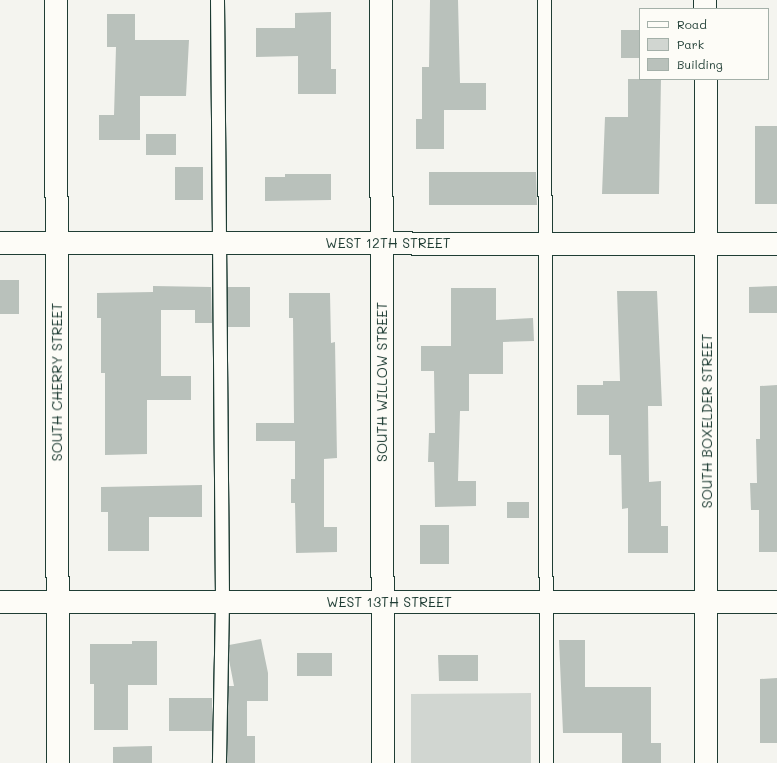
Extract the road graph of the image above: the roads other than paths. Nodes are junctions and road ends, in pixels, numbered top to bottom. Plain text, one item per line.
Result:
1 (56, 0) edge
2 (217, 0) edge
3 (381, 0) edge
4 (544, 0) edge
5 (706, 80) edge
6 (218, 242) junction
7 (0, 243) edge
8 (56, 243) junction
9 (382, 243) junction
10 (545, 244) junction
11 (707, 244) junction
12 (777, 244) edge
13 (706, 601) junction
14 (0, 602) edge
15 (59, 602) junction
16 (222, 602) junction
17 (384, 602) junction
18 (547, 602) junction
19 (777, 602) edge
20 (58, 763) edge
21 (219, 763) edge
22 (383, 763) edge
23 (546, 763) edge
24 (706, 763) edge

1 - 8 street, SOUTH CHERRY STREET
2 - 6 lane
3 - 9 street, SOUTH WILLOW STREET
4 - 10 lane
5 - 11 street, SOUTH BOXELDER STREET
6 - 8 street, WEST 12TH STREET
6 - 9 street, WEST 12TH STREET
6 - 16 lane
7 - 8 street, WEST 12TH STREET
8 - 15 street, SOUTH CHERRY STREET
9 - 10 street, WEST 12TH STREET
9 - 17 street, SOUTH WILLOW STREET
10 - 11 street, WEST 12TH STREET
10 - 18 lane
11 - 12 street, WEST 12TH STREET
11 - 13 street, SOUTH BOXELDER STREET
13 - 18 street, WEST 13TH STREET
13 - 19 street, WEST 13TH STREET
13 - 24 street, SOUTH BOXELDER STREET
14 - 15 street, WEST 13TH STREET
15 - 16 street, WEST 13TH STREET
15 - 20 street, SOUTH CHERRY STREET
16 - 17 street, WEST 13TH STREET
16 - 21 lane
17 - 18 street, WEST 13TH STREET
17 - 22 street, SOUTH WILLOW STREET
18 - 23 lane

